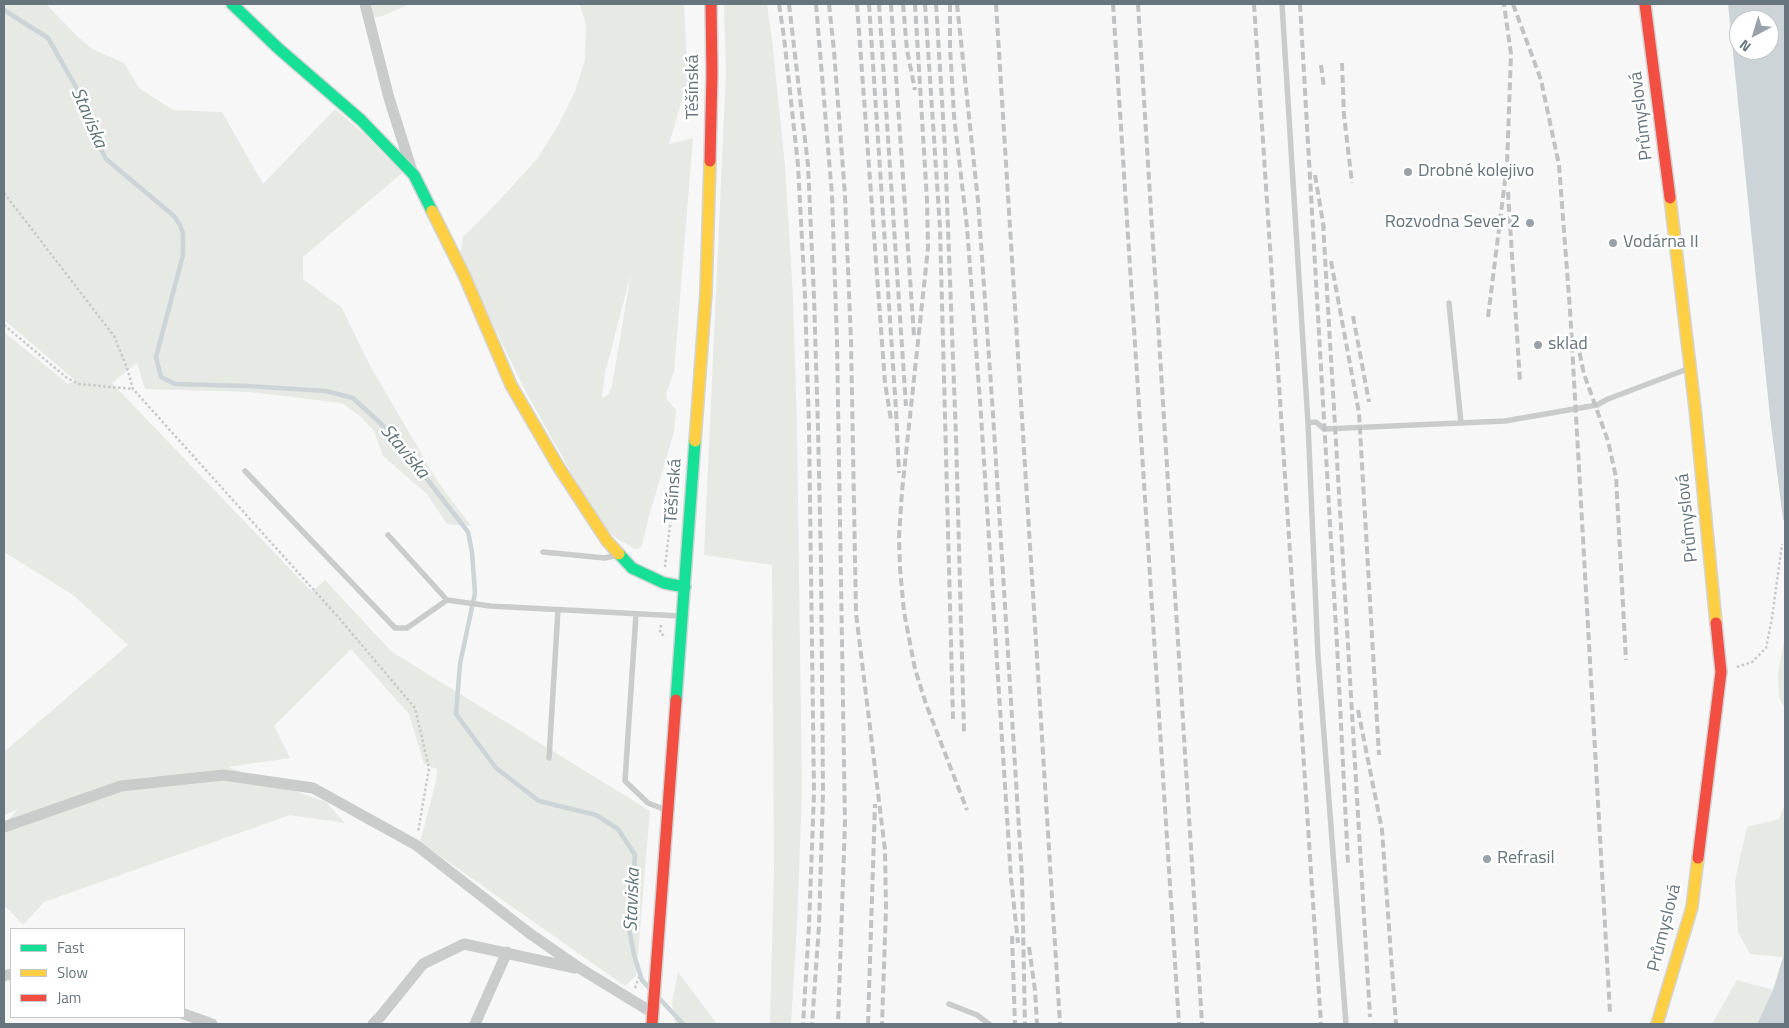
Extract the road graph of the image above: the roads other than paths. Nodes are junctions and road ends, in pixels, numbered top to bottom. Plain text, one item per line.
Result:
1 (232, 4) edge
2 (365, 4) edge
3 (711, 4) edge
4 (1282, 4) edge
5 (1645, 4) edge
6 (414, 175) junction
7 (1449, 303) dead end
8 (1690, 368) junction
9 (1308, 423) junction
10 (1461, 423) junction
11 (245, 472) dead end
12 (388, 535) dead end
13 (543, 552) dead end
14 (619, 554) junction
15 (685, 588) junction
16 (447, 600) junction
17 (558, 610) junction
18 (636, 614) junction
19 (682, 616) junction
20 (548, 758) dead end
21 (668, 811) junction
22 (4, 827) edge
23 (507, 952) junction
24 (582, 969) junction
25 (949, 1004) dead end
26 (185, 1014) edge
27 (653, 1019) edge
28 (212, 1024) edge
29 (373, 1024) edge
30 (475, 1024) edge
31 (989, 1024) edge
32 (1346, 1024) edge
33 (1657, 1024) edge

1 - 6 street
2 - 6 street
3 - 15 street, Těšínská
4 - 9 lane
5 - 8 street, Průmyslová
6 - 14 street
7 - 10 lane
8 - 10 lane
8 - 33 street, Průmyslová
9 - 10 lane
9 - 32 lane
11 - 16 lane
12 - 16 lane
13 - 14 lane
14 - 15 street
15 - 19 street, Těšínská
16 - 17 lane
17 - 18 lane
17 - 20 lane
18 - 19 lane
18 - 21 lane
19 - 21 street, Těšínská
21 - 27 street, Těšínská
22 - 24 street
23 - 24 street
23 - 29 street
23 - 30 street
24 - 27 street
25 - 31 lane
26 - 28 street

